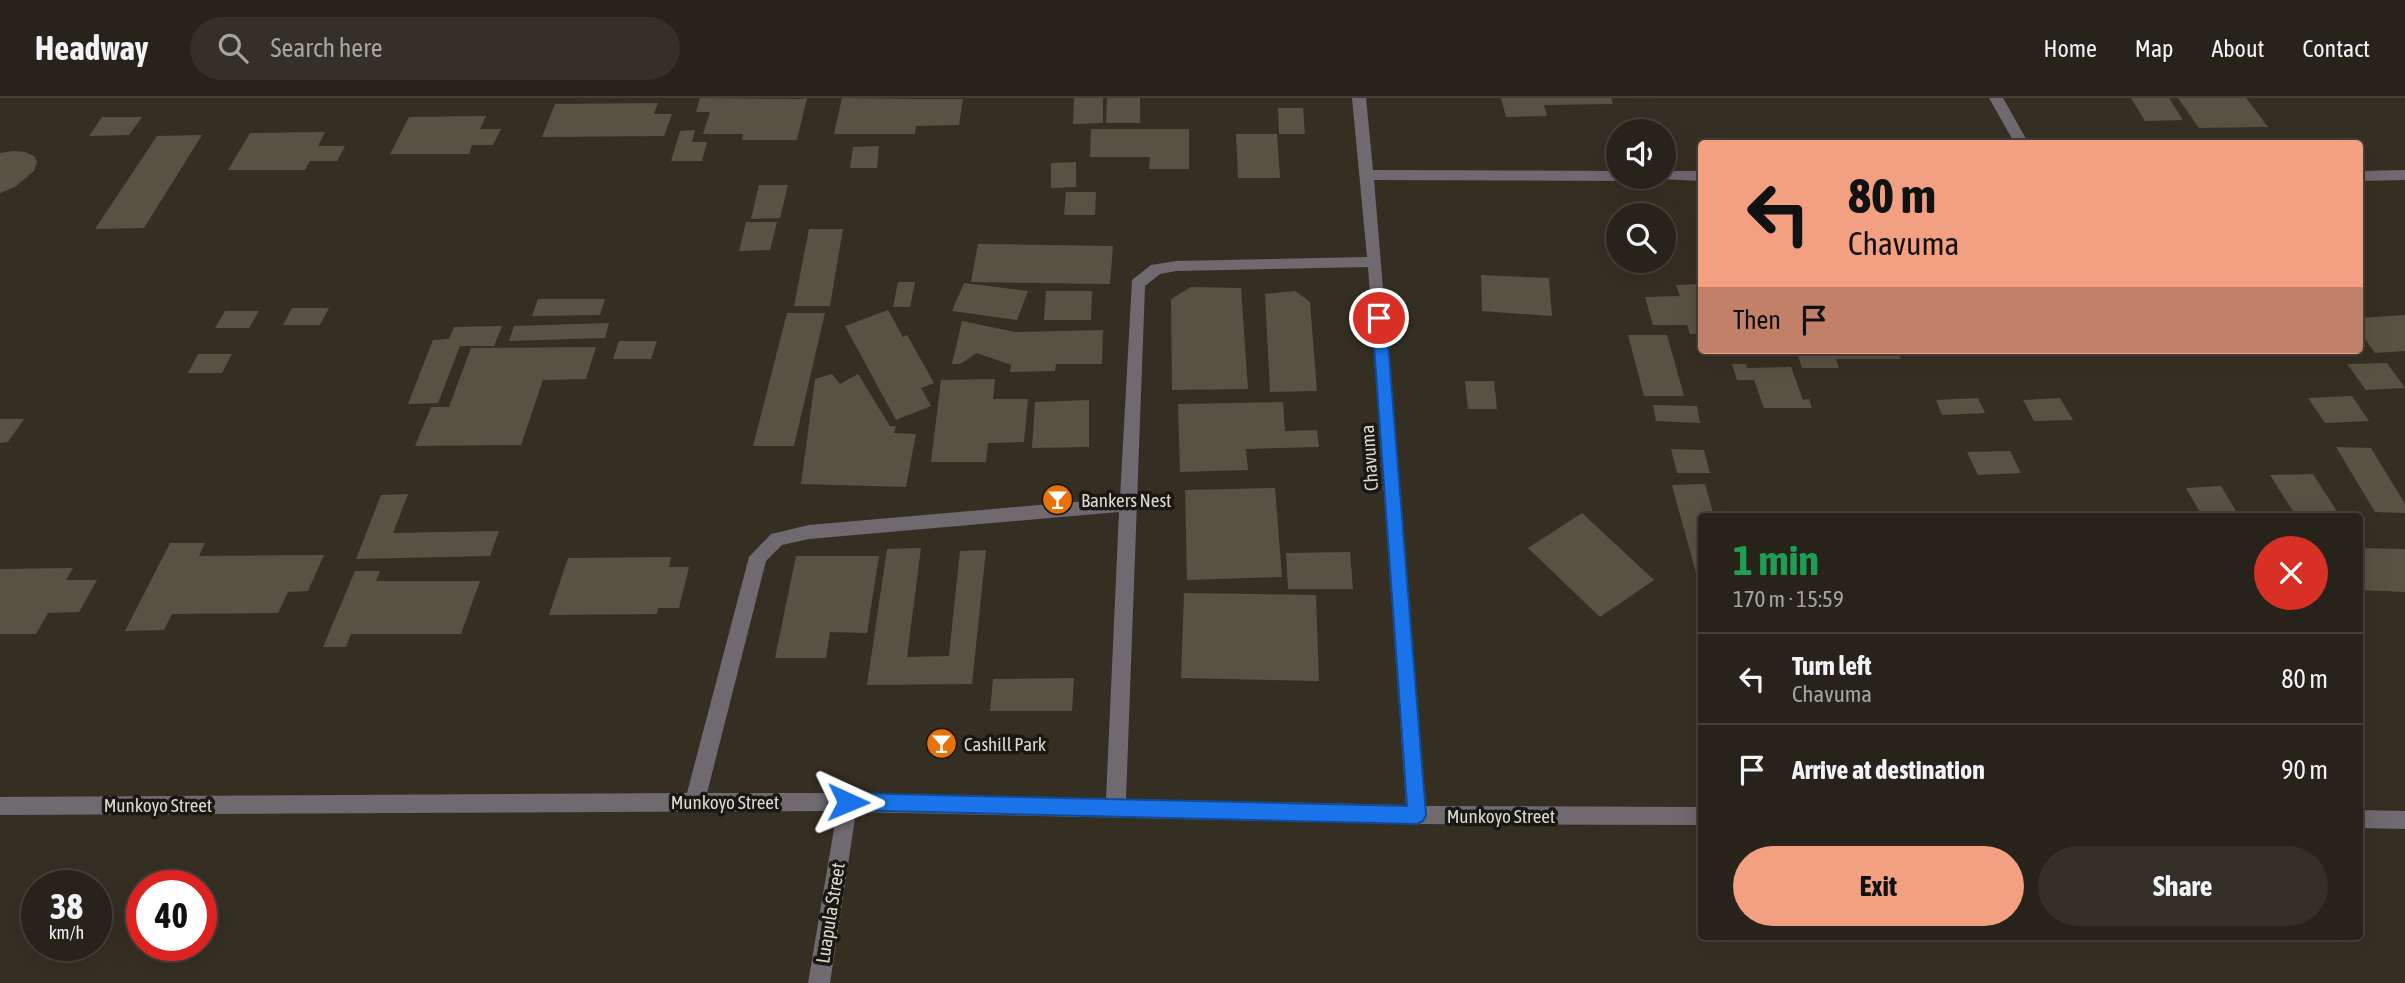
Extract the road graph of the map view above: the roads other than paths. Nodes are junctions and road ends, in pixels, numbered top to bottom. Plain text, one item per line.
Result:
1 (1359, 98) edge
2 (1996, 98) edge
3 (2020, 140) edge
4 (1366, 175) junction
5 (2405, 175) edge
6 (1606, 176) edge
7 (1676, 176) edge
8 (1698, 176) edge
9 (2363, 176) edge
10 (1375, 262) junction
11 (1128, 505) junction
12 (695, 802) junction
13 (848, 802) junction
14 (0, 806) edge
15 (1116, 806) junction
16 (1417, 815) junction
17 (1698, 817) edge
18 (2363, 820) edge
19 (2405, 820) edge
20 (819, 983) edge

1 - 4 street, Chavuma
2 - 3 street
4 - 6 street
4 - 10 street, Chavuma
5 - 9 street
7 - 8 street
10 - 11 street
10 - 16 street, Chavuma
11 - 12 street
11 - 15 street
12 - 13 street, Munkoyo Street
12 - 14 street, Munkoyo Street
13 - 15 street, Munkoyo Street
13 - 20 street, Luapula Street
15 - 16 street, Munkoyo Street
16 - 17 street, Munkoyo Street
18 - 19 street

